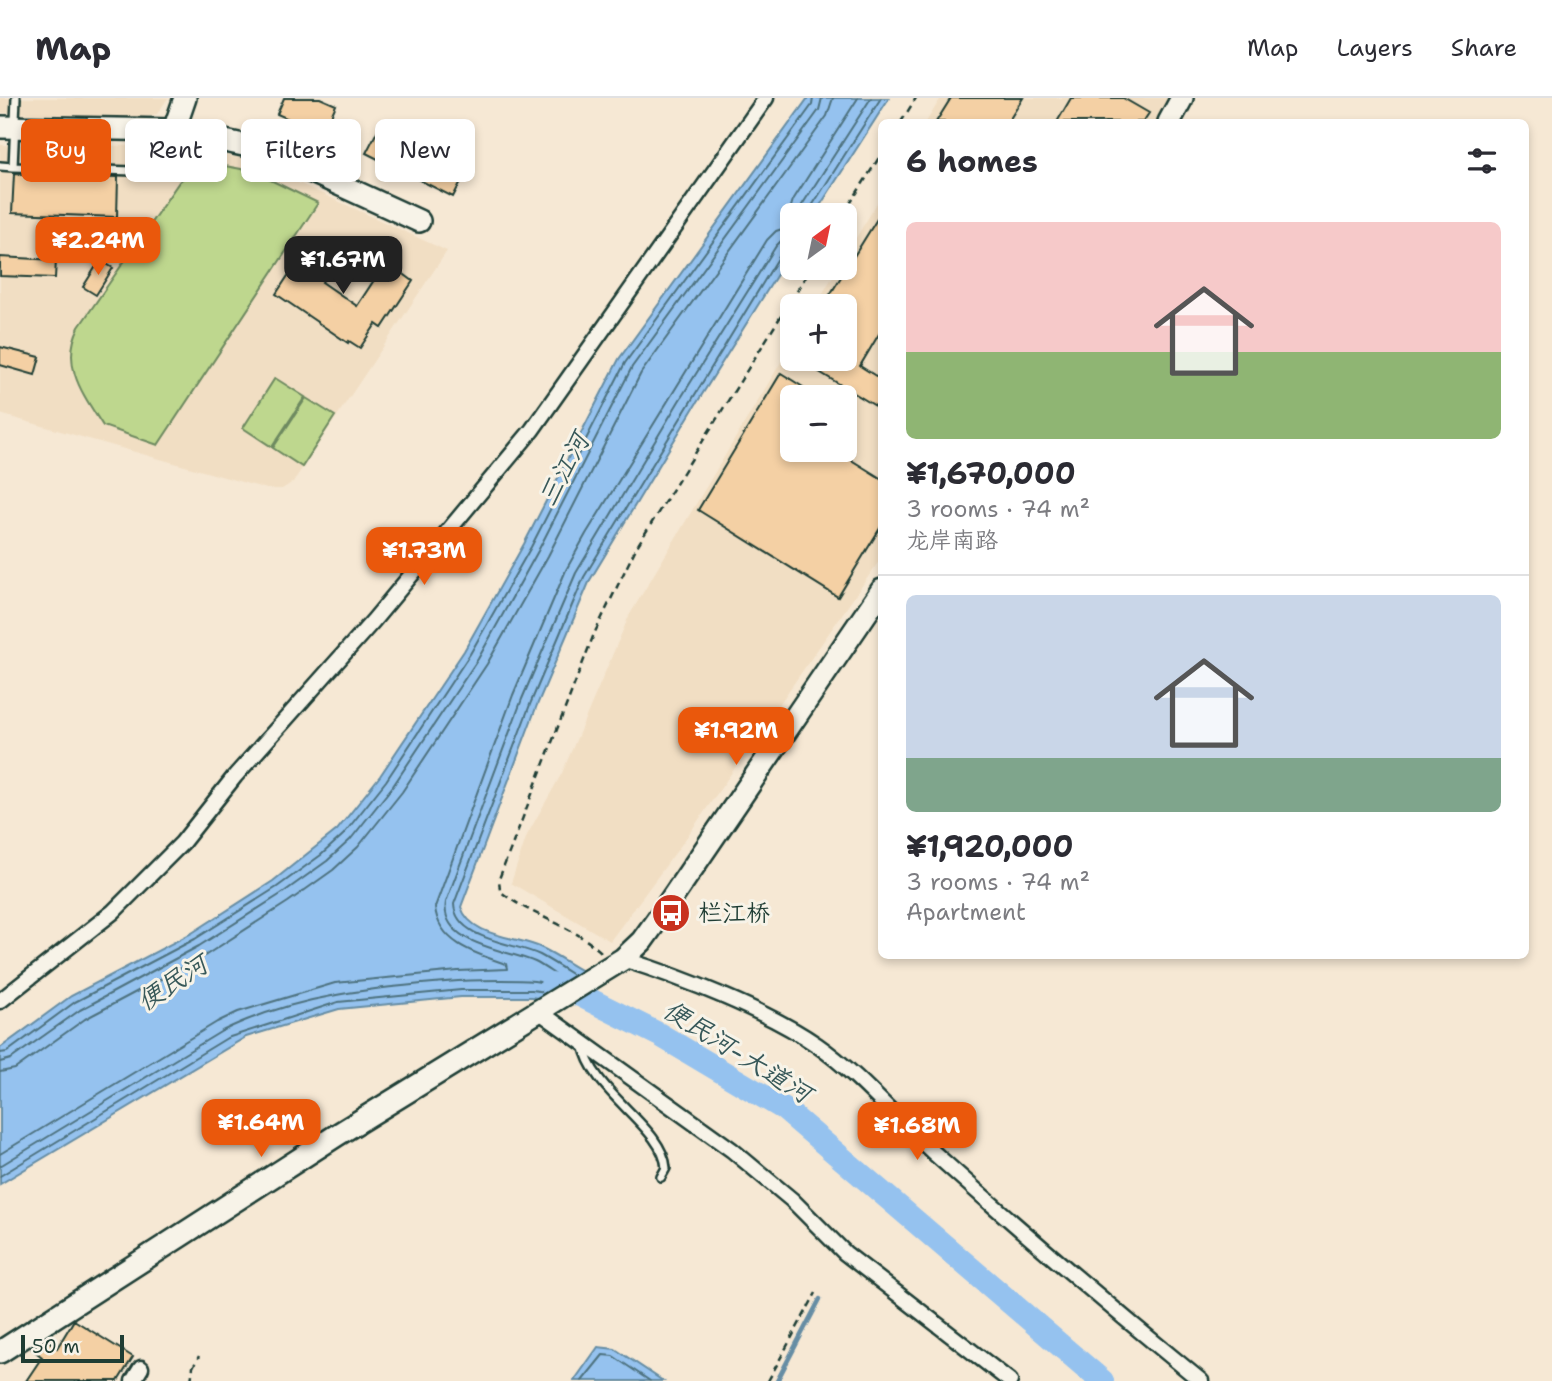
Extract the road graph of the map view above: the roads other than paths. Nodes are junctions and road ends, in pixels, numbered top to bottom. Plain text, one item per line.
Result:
1 (16, 98) edge
2 (185, 98) edge
3 (766, 98) edge
4 (1182, 98) edge
5 (178, 119) edge
6 (1171, 119) edge
7 (7, 127) edge
8 (125, 129) edge
9 (227, 141) edge
10 (0, 166) edge
11 (13, 167) junction
12 (125, 171) edge
13 (419, 221) dead end
14 (878, 596) edge
15 (617, 963) junction
16 (0, 1001) edge
17 (544, 1009) junction
18 (583, 1043) junction
19 (661, 1177) dead end
20 (0, 1352) edge
21 (1010, 1381) edge
22 (1201, 1381) edge

1 - 7 lane
2 - 5 street
3 - 16 street
4 - 6 street
7 - 8 street
7 - 11 lane
9 - 13 street
10 - 11 lane
11 - 12 lane
14 - 15 street
15 - 17 street
15 - 22 street
17 - 18 street
17 - 20 street
18 - 19 lane
18 - 21 street

